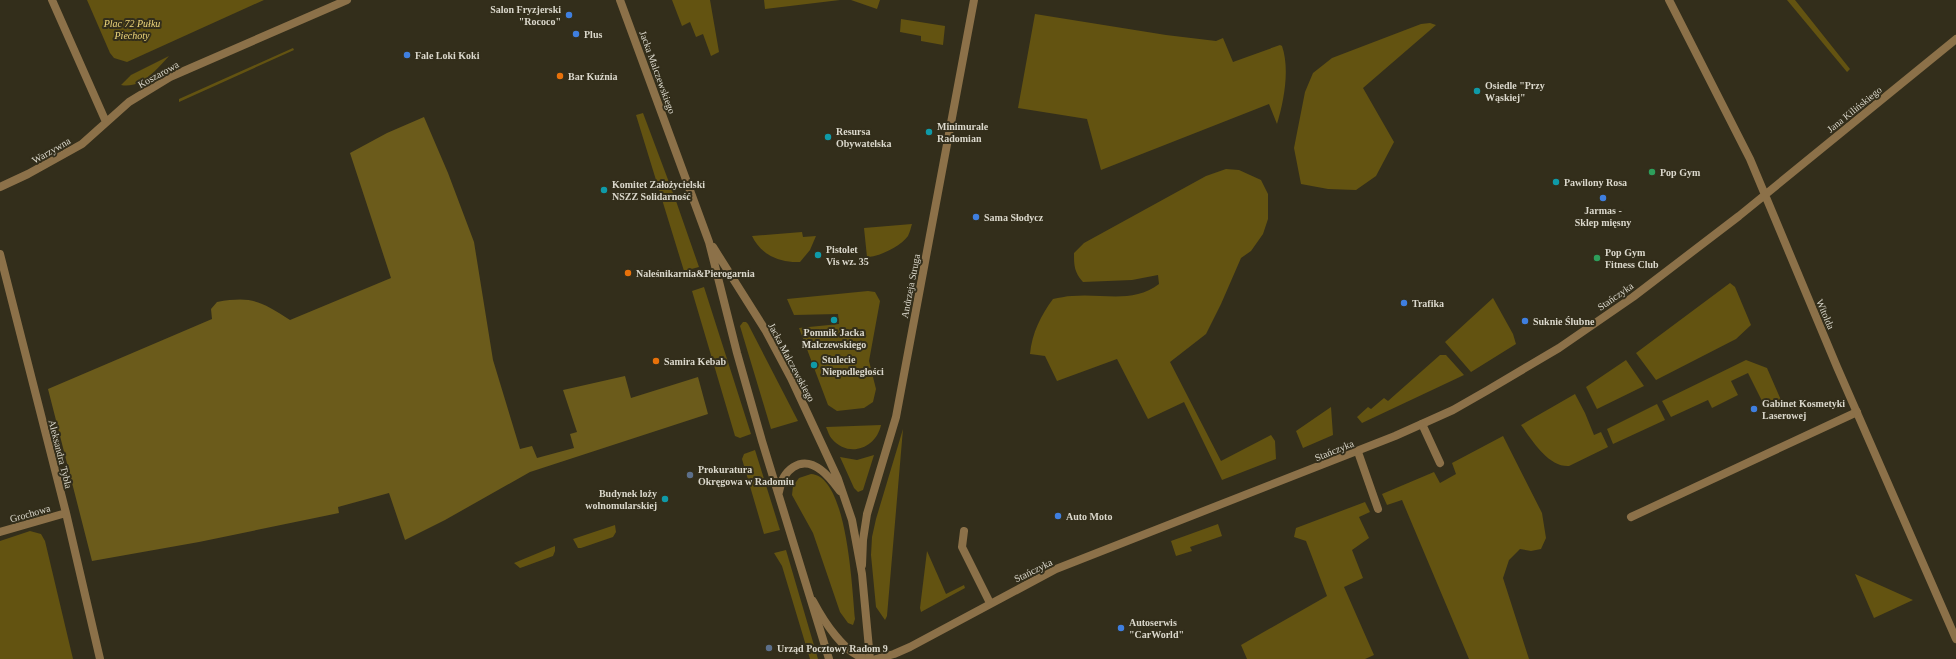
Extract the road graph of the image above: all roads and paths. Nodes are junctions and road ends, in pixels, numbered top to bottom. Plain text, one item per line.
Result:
1 (52, 0) edge
2 (347, 0) edge
3 (620, 0) edge
4 (974, 0) edge
5 (1669, 0) edge
6 (1956, 38) edge
7 (106, 122) junction
8 (0, 187) edge
9 (1764, 195) junction
10 (709, 242) junction
11 (0, 254) edge
12 (1857, 412) junction
13 (1422, 424) junction
14 (1358, 452) junction
15 (1440, 463) dead end
16 (779, 495) junction
17 (845, 498) junction
18 (1378, 509) dead end
19 (66, 513) junction
20 (1631, 517) dead end
21 (964, 531) dead end
22 (0, 532) edge
23 (862, 574) junction
24 (808, 589) junction
25 (990, 603) junction
26 (1956, 639) edge
27 (100, 659) edge
28 (829, 659) edge
29 (867, 659) edge
30 (870, 659) edge
31 (876, 659) edge

1 - 7 street
2 - 7 street, Koszarowa
3 - 10 street, Jacka Malczewskiego
4 - 23 street, Andrzeja Struga
5 - 9 street, Witolda
6 - 9 street, Jana Kilińskiego
7 - 8 street, Warzywna
9 - 12 street, Witolda
9 - 13 street, Stańczyka
10 - 16 street, Jacka Malczewskiego
10 - 17 street, Jacka Malczewskiego
11 - 19 street, Aleksandra Tybla
12 - 20 street
12 - 26 street, Witolda
13 - 14 street, Stańczyka
13 - 15 street
14 - 18 street
14 - 25 street, Stańczyka
16 - 17 street, Jacka Malczewskiego
16 - 24 street, Jacka Malczewskiego
17 - 23 street, Jacka Malczewskiego
19 - 22 street, Grochowa
19 - 27 street, Aleksandra Tybla
21 - 25 street
23 - 30 street, Jacka Malczewskiego
24 - 28 street, Jacka Malczewskiego
24 - 29 street, Jacka Malczewskiego
25 - 31 street, Stańczyka

